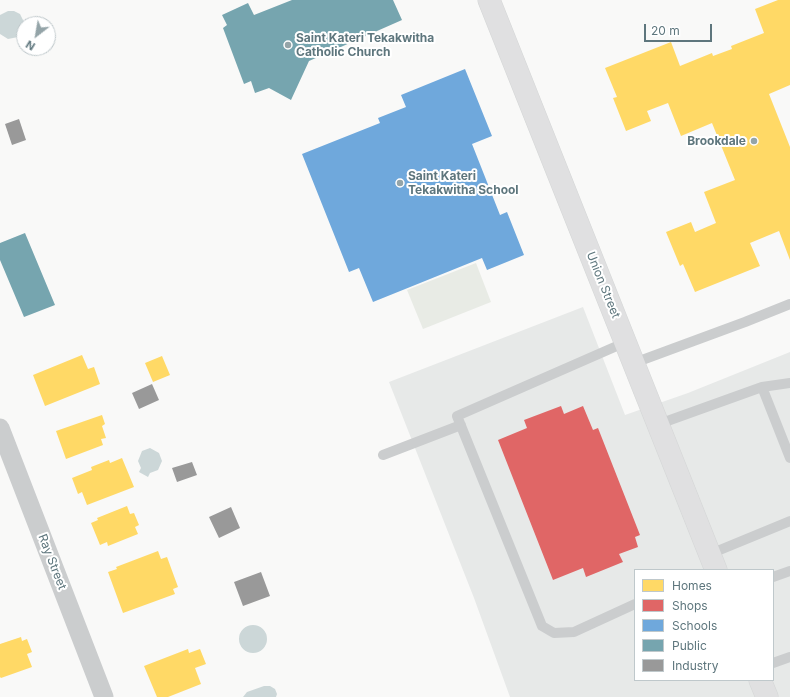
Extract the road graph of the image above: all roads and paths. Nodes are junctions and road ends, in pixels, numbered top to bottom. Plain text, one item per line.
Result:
1 (489, 0) edge
2 (790, 304) edge
3 (626, 342) junction
4 (634, 363) junction
5 (790, 383) edge
6 (762, 387) junction
7 (461, 424) junction
8 (659, 424) junction
9 (0, 428) edge
10 (383, 455) dead end
11 (790, 458) edge
12 (790, 521) edge
13 (713, 565) edge
14 (790, 570) edge
15 (774, 577) edge
16 (634, 604) edge
17 (790, 657) edge
18 (774, 663) edge
19 (760, 681) edge
20 (104, 697) edge
21 (767, 697) edge

1 - 3 main road, Union Street
2 - 4 lane
3 - 4 main road, Union Street
3 - 7 lane
4 - 8 main road, Union Street
5 - 6 lane
6 - 8 lane
6 - 11 lane
7 - 10 lane
7 - 16 lane
8 - 13 main road, Union Street
9 - 20 street, Ray Street
12 - 13 lane
14 - 15 lane
17 - 18 lane
19 - 21 main road

